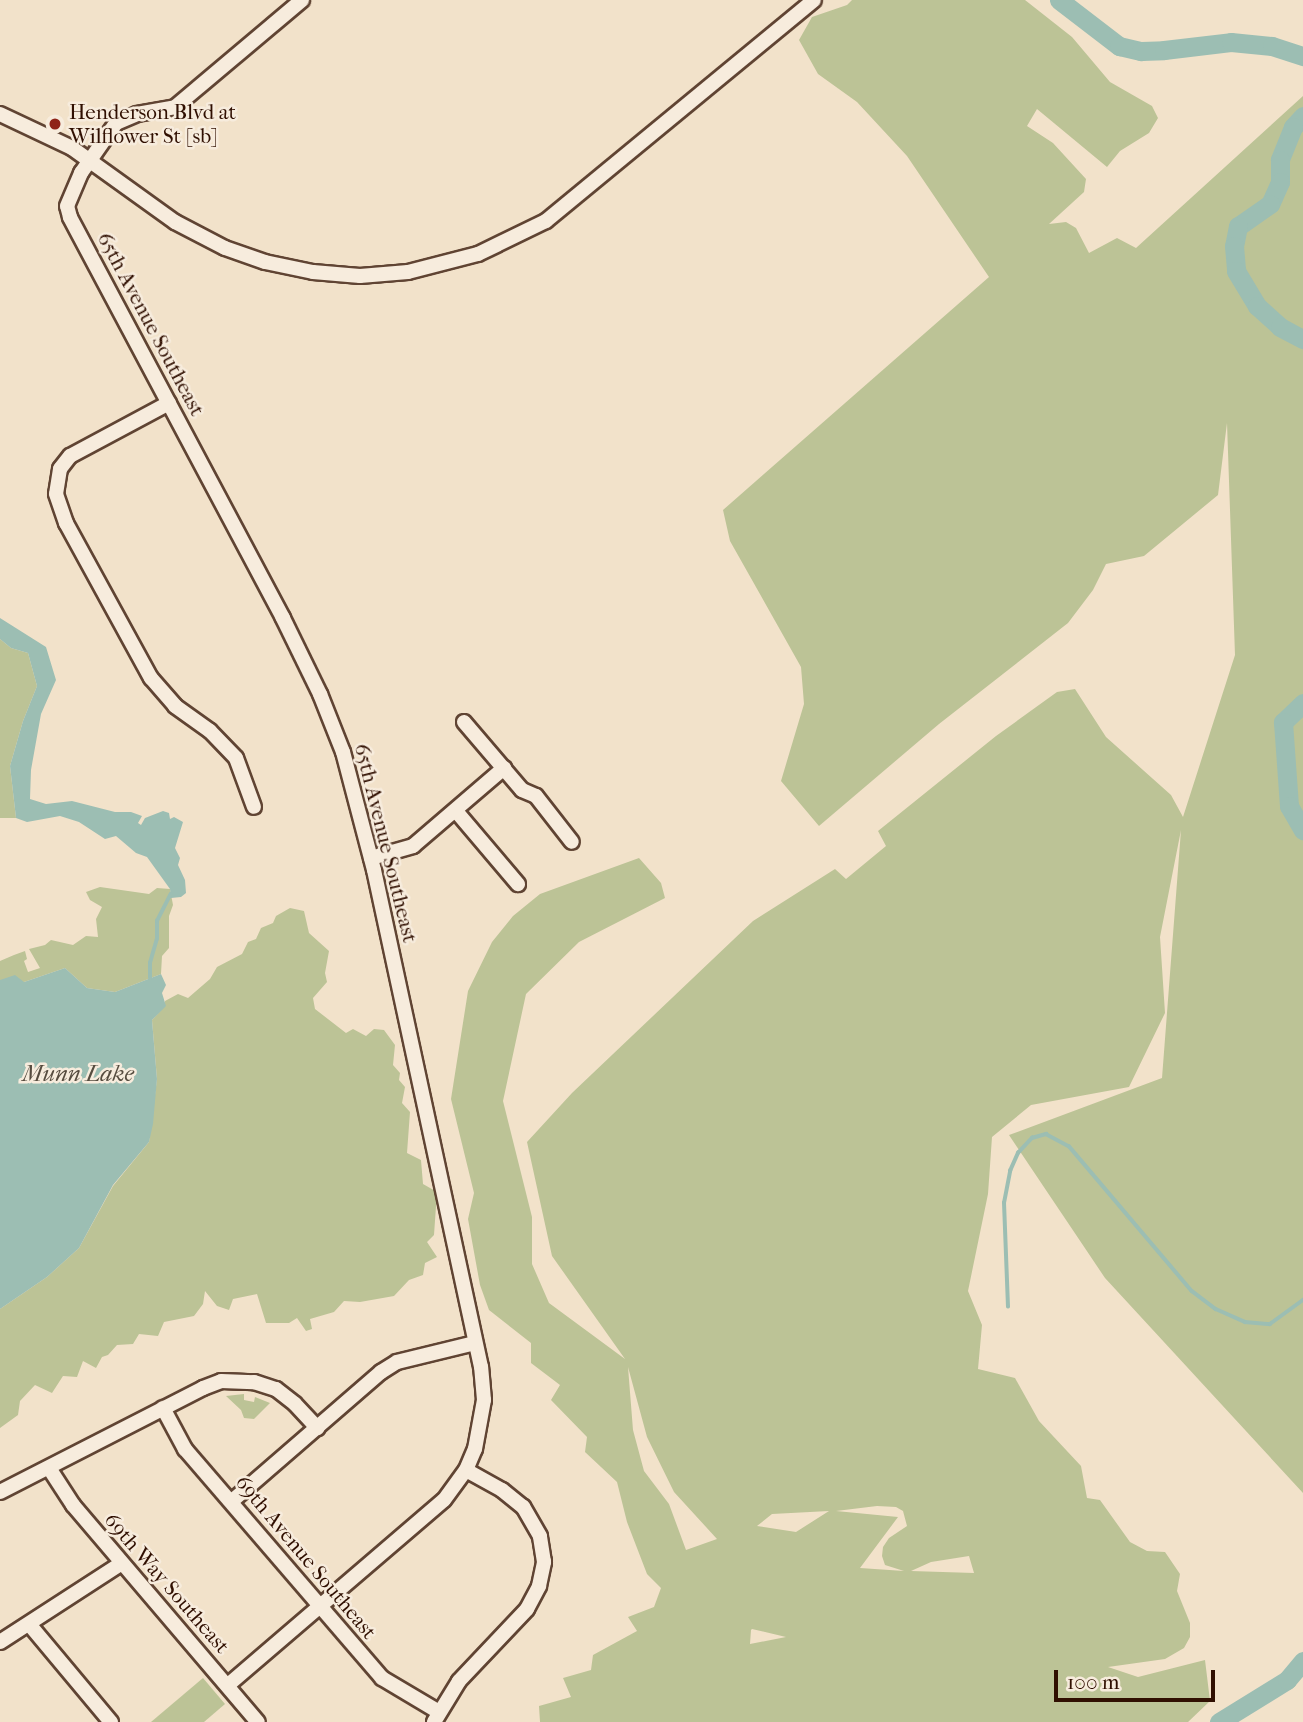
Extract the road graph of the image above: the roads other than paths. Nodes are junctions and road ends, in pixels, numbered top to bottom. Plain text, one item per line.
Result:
1 (302, 0) edge
2 (814, 0) edge
3 (0, 114) edge
4 (90, 158) junction
5 (169, 403) junction
6 (464, 722) dead end
7 (504, 768) junction
8 (254, 807) dead end
9 (456, 811) junction
10 (572, 842) dead end
11 (371, 858) junction
12 (518, 884) dead end
13 (475, 1343) junction
14 (163, 1408) junction
15 (317, 1428) junction
16 (49, 1468) junction
17 (466, 1470) junction
18 (0, 1492) edge
19 (232, 1501) junction
20 (122, 1563) junction
21 (320, 1607) junction
22 (29, 1624) junction
23 (0, 1642) edge
24 (228, 1685) junction
25 (436, 1717) edge
26 (111, 1722) edge
27 (258, 1722) edge

1 - 4 street, 65th Avenue Southeast
2 - 4 street
3 - 4 street
4 - 5 street, 65th Avenue Southeast
5 - 8 street
5 - 11 street, 65th Avenue Southeast
6 - 7 street
7 - 9 street
7 - 10 street
9 - 11 street
9 - 12 street
11 - 13 street, 65th Avenue Southeast
13 - 15 street
13 - 17 street, 65th Avenue Southeast
14 - 15 street
14 - 16 street
14 - 19 street, 69th Avenue Southeast
15 - 19 street
16 - 18 street
16 - 20 street, 69th Way Southeast
17 - 21 street, 65th Avenue Southeast
17 - 25 street
19 - 21 street, 69th Avenue Southeast
20 - 22 street
20 - 24 street, 69th Way Southeast
21 - 24 street, 65th Avenue Southeast
21 - 25 street, 69th Avenue Southeast
22 - 23 street
22 - 26 street
24 - 27 street, 69th Way Southeast

